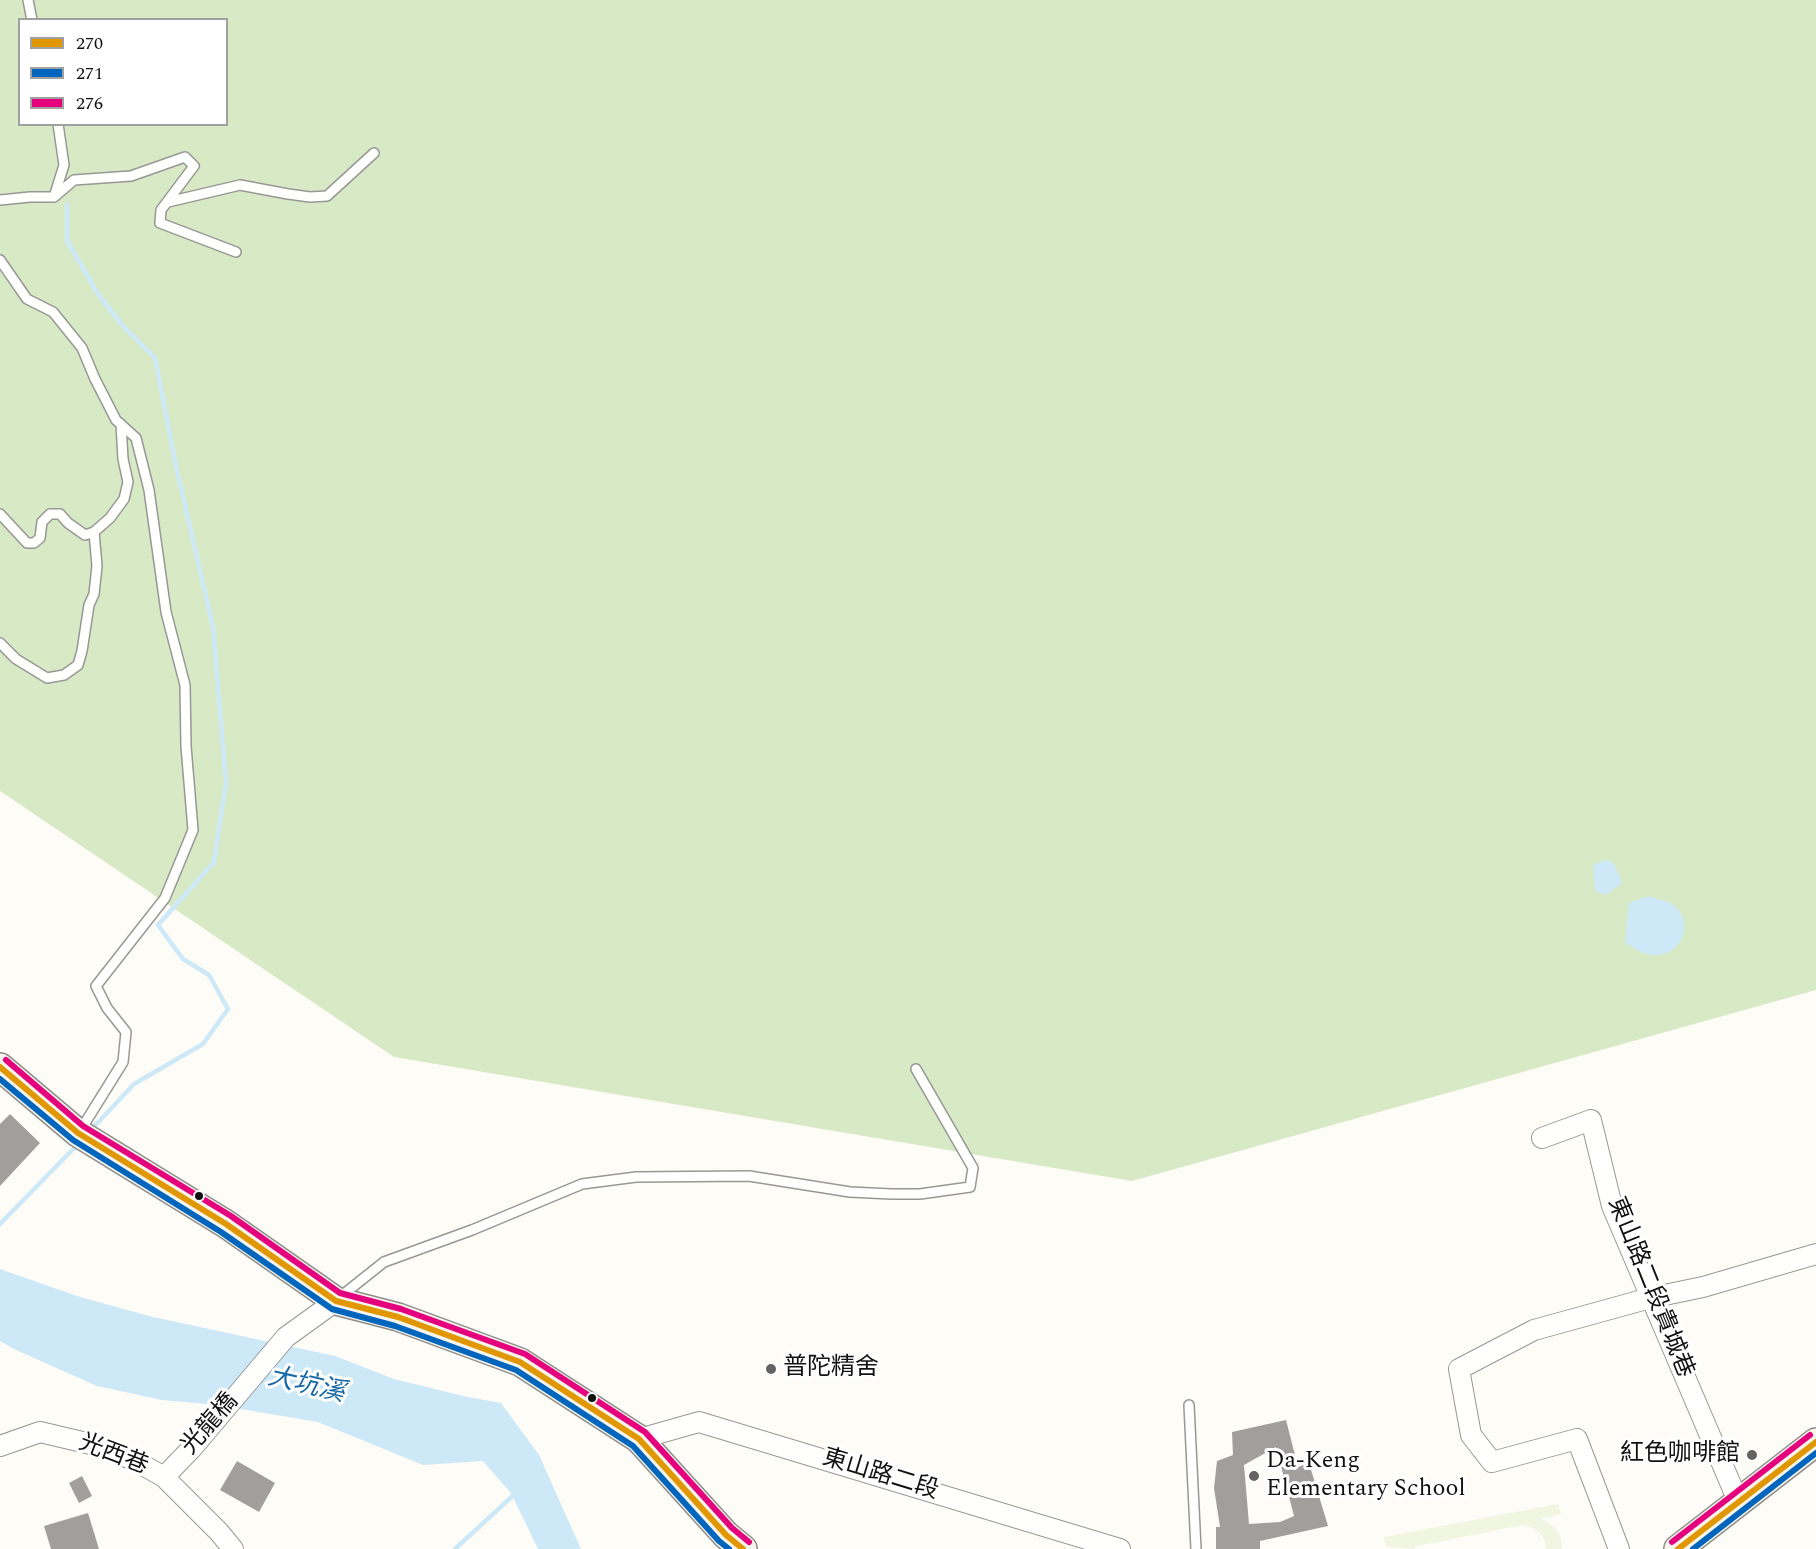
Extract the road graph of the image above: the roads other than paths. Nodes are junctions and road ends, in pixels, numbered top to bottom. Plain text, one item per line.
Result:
1 (28, 0) edge
2 (32, 18) edge
3 (58, 126) edge
4 (374, 153) dead end
5 (54, 197) junction
6 (0, 200) edge
7 (168, 202) junction
8 (237, 252) dead end
9 (0, 260) edge
10 (121, 424) junction
11 (0, 514) edge
12 (94, 532) junction
13 (0, 643) edge
14 (0, 1066) edge
15 (916, 1069) dead end
16 (78, 1132) junction
17 (1542, 1138) dead end
18 (1816, 1254) edge
19 (1650, 1298) junction
20 (336, 1301) junction
21 (1189, 1405) dead end
22 (639, 1439) junction
23 (1816, 1442) edge
24 (0, 1446) edge
25 (164, 1476) junction
26 (1738, 1501) junction
27 (233, 1549) edge
28 (743, 1549) edge
29 (1120, 1549) edge
30 (1196, 1549) edge
31 (1619, 1549) edge
32 (1678, 1549) edge

1 - 2 lane
3 - 5 lane
4 - 7 lane
5 - 6 lane
5 - 7 lane
7 - 8 lane
9 - 10 lane
10 - 12 lane
10 - 16 lane
11 - 12 lane
12 - 13 lane
14 - 16 main road
15 - 20 lane
16 - 20 main road
17 - 19 street, 東山路二段貴城巷
18 - 19 street
19 - 26 street, 東山路二段貴城巷
19 - 31 street
20 - 22 main road
20 - 25 street, 光龍橋
21 - 30 lane
22 - 28 main road
22 - 29 street, 東山路二段
23 - 26 main road
24 - 25 street, 光西巷
25 - 27 street, 光西巷
26 - 32 main road

